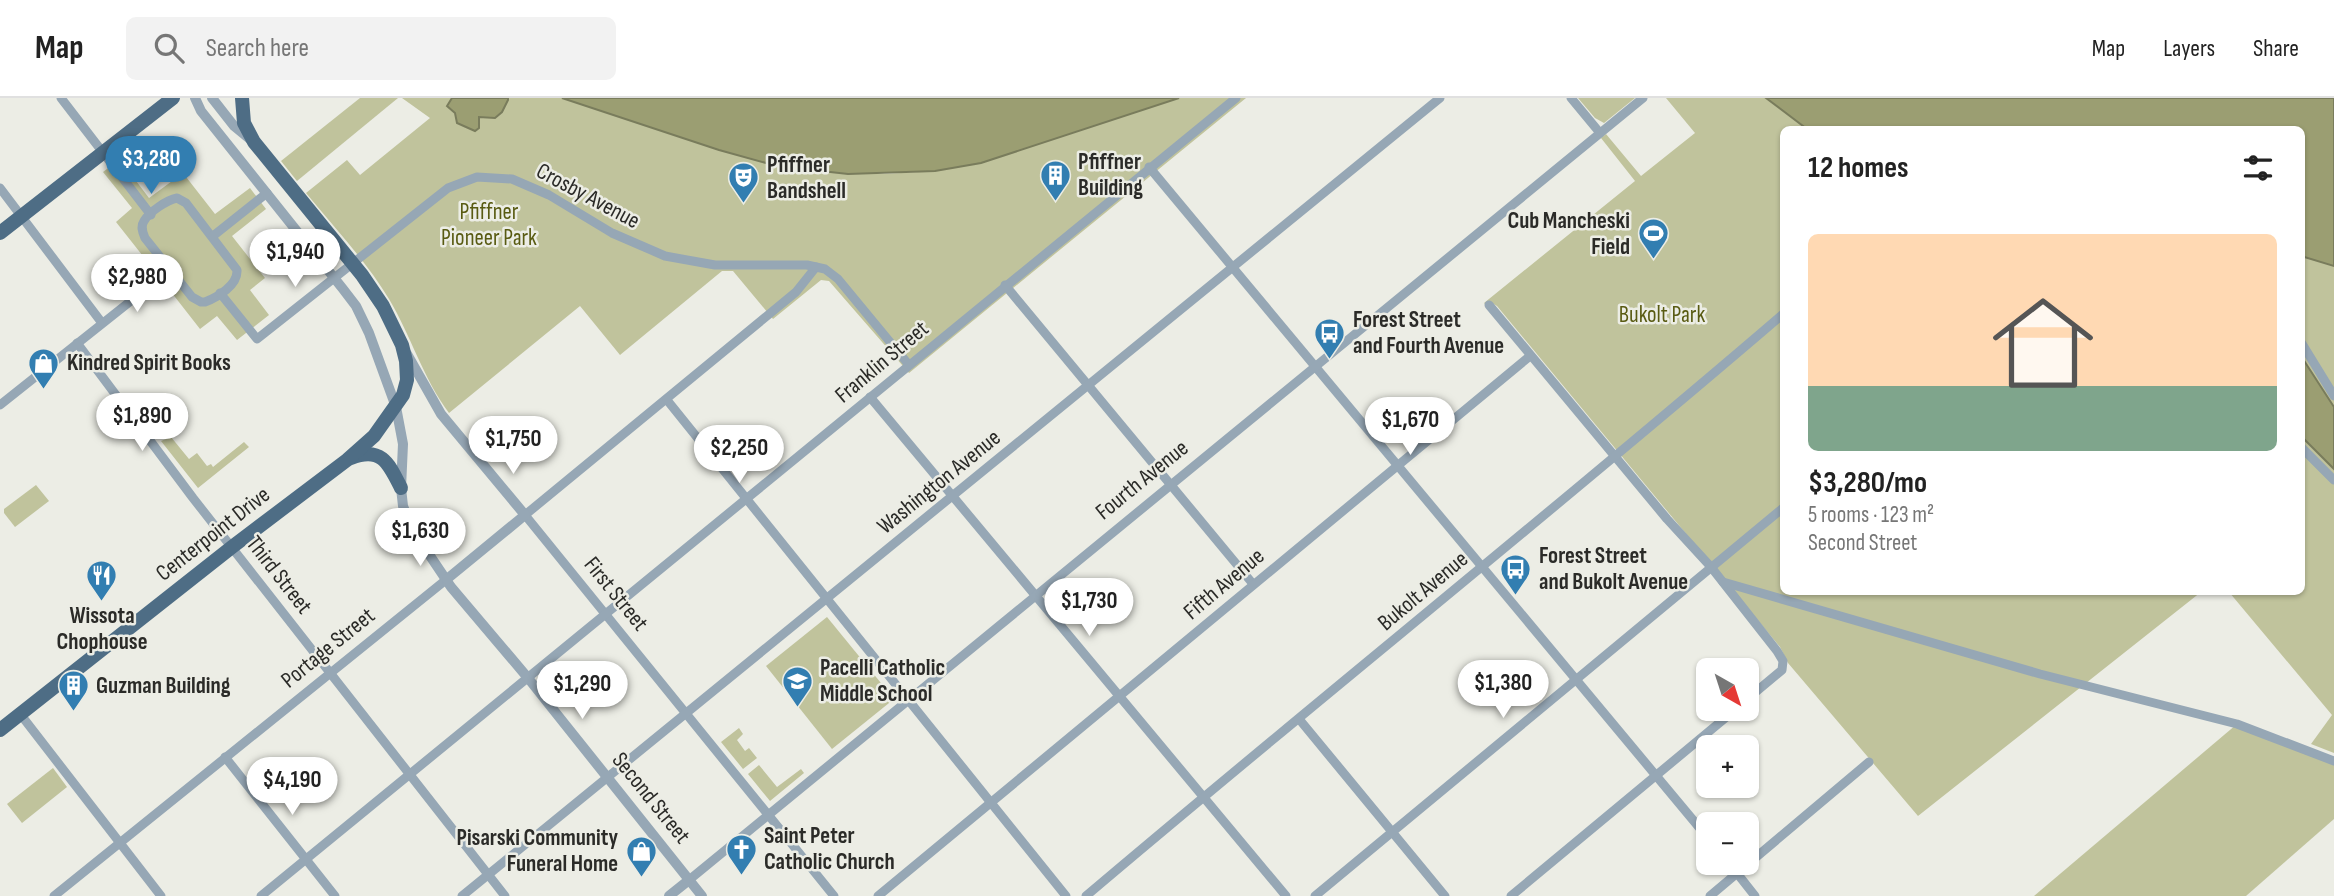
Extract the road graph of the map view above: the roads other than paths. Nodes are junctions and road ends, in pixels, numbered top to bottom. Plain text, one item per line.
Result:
1 (61, 98) edge
2 (173, 98) edge
3 (195, 98) edge
4 (212, 98) edge
5 (242, 98) edge
6 (1236, 98) edge
7 (1440, 98) edge
8 (1571, 98) edge
9 (1643, 98) edge
10 (1600, 133) junction
11 (254, 142) junction
12 (102, 154) junction
13 (1150, 167) junction
14 (0, 188) edge
15 (267, 193) junction
16 (150, 215) junction
17 (21, 217) junction
18 (0, 233) edge
19 (213, 236) junction
20 (352, 264) junction
21 (816, 267) junction
22 (1232, 267) junction
23 (171, 270) junction
24 (335, 278) junction
25 (1005, 285) junction
26 (220, 293) junction
27 (1489, 305) dead end
28 (1780, 317) edge
29 (102, 323) junction
30 (76, 343) junction
31 (402, 345) junction
32 (2305, 349) edge
33 (1530, 356) junction
34 (909, 365) junction
35 (1315, 366) junction
36 (1088, 386) junction
37 (2334, 396) edge
38 (870, 397) junction
39 (667, 400) junction
40 (0, 405) edge
41 (396, 407) junction
42 (2305, 451) edge
43 (1616, 457) junction
44 (346, 460) junction
45 (1397, 464) junction
46 (2334, 480) edge
47 (1169, 484) junction
48 (401, 488) junction
49 (951, 496) junction
50 (747, 498) junction
51 (1780, 510) edge
52 (525, 515) junction
53 (232, 547) junction
54 (1482, 566) junction
55 (1711, 567) junction
56 (447, 579) junction
57 (1723, 582) junction
58 (1253, 584) junction
59 (1034, 595) junction
60 (828, 597) junction
61 (605, 615) junction
62 (330, 672) junction
63 (528, 678) junction
64 (1575, 679) junction
65 (1759, 690) edge
66 (1119, 696) junction
67 (910, 699) junction
68 (686, 714) junction
69 (21, 715) junction
70 (1299, 719) junction
71 (1721, 721) edge
72 (0, 730) edge
73 (225, 757) junction
74 (2332, 757) edge
75 (1869, 762) dead end
76 (409, 775) junction
77 (1656, 775) junction
78 (608, 778) junction
79 (1202, 798) junction
80 (992, 803) junction
81 (769, 815) junction
82 (1696, 823) edge
83 (1392, 832) junction
84 (119, 842) junction
85 (1759, 854) edge
86 (306, 859) junction
87 (488, 875) junction
88 (1735, 875) edge
89 (1739, 875) edge
90 (689, 880) junction
91 (54, 896) edge
92 (161, 896) edge
93 (261, 896) edge
94 (335, 896) edge
95 (462, 896) edge
96 (505, 896) edge
97 (669, 896) edge
98 (702, 896) edge
99 (834, 896) edge
100 (878, 896) edge
101 (1066, 896) edge
102 (1086, 896) edge
103 (1286, 896) edge
104 (1315, 896) edge
105 (1445, 896) edge
106 (1511, 896) edge
107 (1710, 896) edge
108 (1755, 896) edge

1 - 12 street
2 - 12 main road
3 - 15 street, Second Street
4 - 11 street
5 - 11 main road, Centerpoint Drive
6 - 13 street, Franklin Street
7 - 22 street, Washington Avenue
8 - 10 street
9 - 10 street, Fourth Avenue
10 - 35 street, Fourth Avenue
11 - 20 main road, Centerpoint Drive
12 - 16 street
12 - 17 main road
13 - 22 street
13 - 25 street, Franklin Street
14 - 17 street
15 - 19 street
15 - 24 street, Second Street
16 - 19 street
16 - 23 street
17 - 18 main road
17 - 29 street
19 - 26 street
20 - 21 street, Crosby Avenue
20 - 24 street, Crosby Avenue
20 - 31 main road, Centerpoint Drive
21 - 34 street
21 - 39 street, Portage Street
22 - 35 street
22 - 36 street, Washington Avenue
23 - 26 street
23 - 29 street
24 - 26 street, Crosby Avenue
24 - 41 street, Second Street
25 - 34 street, Franklin Street
25 - 36 street
27 - 33 street
28 - 43 street, Bukolt Avenue
29 - 30 street
30 - 40 street
30 - 53 street, Third Street
31 - 41 main road, Centerpoint Drive
31 - 52 street, First Street
32 - 37 street
33 - 43 street
33 - 45 street, Fifth Avenue
34 - 38 street, Franklin Street
35 - 45 street
35 - 47 street, Fourth Avenue
36 - 47 street
36 - 49 street, Washington Avenue
38 - 49 street
38 - 50 street, Franklin Street
39 - 50 street
39 - 52 street, Portage Street
41 - 44 main road, Centerpoint Drive
41 - 48 street, Second Street
42 - 46 street
43 - 54 street, Bukolt Avenue
43 - 55 street
44 - 48 main road
44 - 53 main road, Centerpoint Drive
45 - 54 street
45 - 58 street, Fifth Avenue
47 - 58 street
47 - 59 street, Fourth Avenue
48 - 56 street, Second Street
49 - 59 street
49 - 60 street, Washington Avenue
50 - 60 street
50 - 61 street, Franklin Street
51 - 55 street
52 - 56 street, Portage Street
52 - 61 street, First Street
53 - 62 street, Third Street
53 - 69 main road, Centerpoint Drive
54 - 64 street
54 - 70 street, Bukolt Avenue
55 - 57 street
55 - 64 street
56 - 62 street, Portage Street
56 - 63 street, Second Street
57 - 65 street
57 - 74 street
58 - 66 street, Fifth Avenue
59 - 66 street
59 - 67 street, Fourth Avenue
60 - 67 street
60 - 68 street, Washington Avenue
61 - 63 street, Franklin Street
61 - 68 street, First Street
62 - 73 street, Portage Street
62 - 76 street, Third Street
63 - 76 street, Franklin Street
63 - 78 street, Second Street
64 - 77 street
64 - 83 street
66 - 79 street
66 - 80 street, Fifth Avenue
67 - 80 street
67 - 81 street, Fourth Avenue
68 - 78 street, Washington Avenue
68 - 81 street, First Street
69 - 72 main road, Centerpoint Drive
69 - 84 street
70 - 79 street, Bukolt Avenue
70 - 83 street
71 - 77 street
73 - 84 street, Portage Street
73 - 86 street
75 - 85 street
76 - 86 street, Franklin Street
76 - 87 street, Third Street
77 - 82 street
77 - 106 street
78 - 87 street, Washington Avenue
78 - 90 street, Second Street
79 - 102 street, Bukolt Avenue
79 - 103 street
80 - 100 street, Fifth Avenue
80 - 101 street
81 - 90 street, Fourth Avenue
81 - 99 street, First Street
83 - 104 street
83 - 105 street
84 - 91 street, Portage Street
84 - 92 street
86 - 93 street, Franklin Street
86 - 94 street
87 - 95 street, Washington Avenue
87 - 96 street, Third Street
88 - 107 street
89 - 108 street
90 - 97 street, Fourth Avenue
90 - 98 street, Second Street

